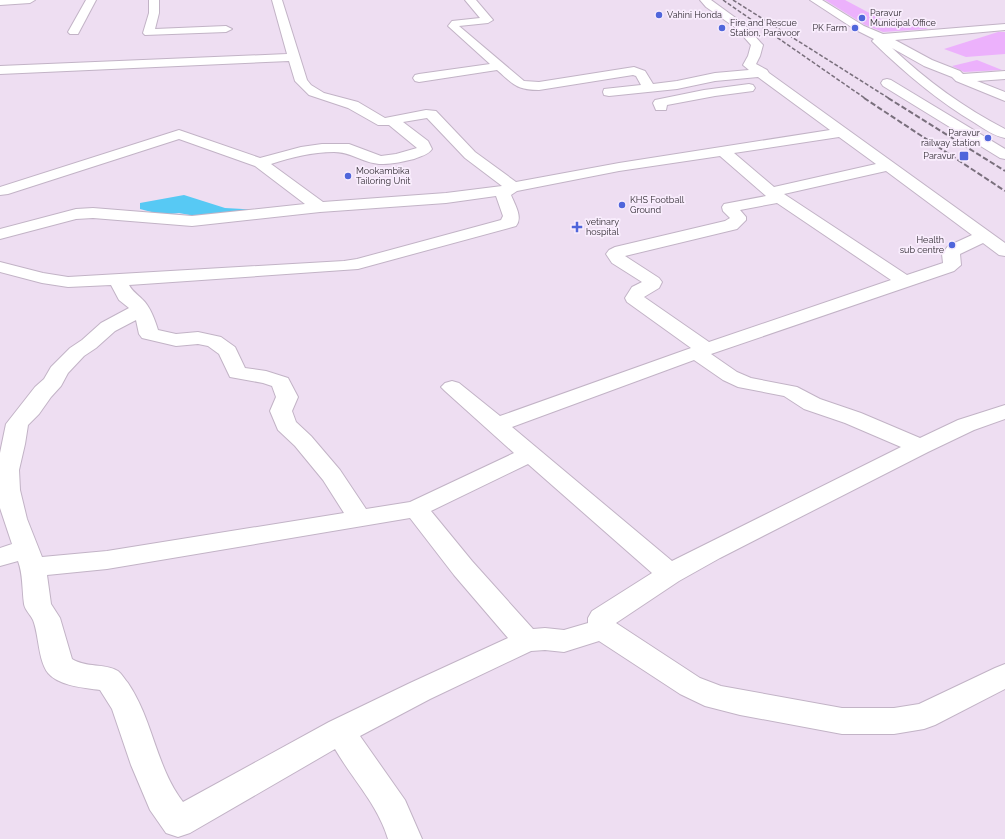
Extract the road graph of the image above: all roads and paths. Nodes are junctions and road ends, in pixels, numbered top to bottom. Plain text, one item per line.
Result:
1 (30, 0) edge
2 (91, 0) edge
3 (154, 0) edge
4 (277, 0) edge
5 (470, 0) edge
6 (706, 0) edge
7 (815, 0) edge
8 (0, 2) edge
9 (1005, 27) edge
10 (226, 29) dead end
11 (74, 32) dead end
12 (882, 38) junction
13 (294, 57) junction
14 (894, 57) junction
15 (928, 63) junction
16 (500, 66) junction
17 (0, 70) edge
18 (763, 73) junction
19 (1005, 75) edge
20 (419, 78) dead end
21 (960, 78) junction
22 (887, 83) dead end
23 (778, 86) junction
24 (649, 87) junction
25 (609, 92) dead end
26 (1005, 97) edge
27 (661, 106) dead end
28 (392, 121) junction
29 (842, 132) junction
30 (1005, 134) edge
31 (723, 151) junction
32 (1005, 155) edge
33 (260, 163) junction
34 (888, 166) junction
35 (510, 188) junction
36 (1, 190) edge
37 (775, 195) junction
38 (320, 207) junction
39 (0, 234) edge
40 (984, 236) junction
41 (1005, 250) edge
42 (0, 267) edge
43 (121, 279) junction
44 (905, 282) junction
45 (140, 310) junction
46 (701, 351) junction
47 (452, 387) dead end
48 (1005, 412) edge
49 (497, 425) junction
50 (920, 447) junction
51 (530, 454) junction
52 (416, 509) junction
53 (360, 519) junction
54 (0, 557) edge
55 (29, 558) junction
56 (670, 574) junction
57 (602, 629) junction
58 (527, 641) junction
59 (1005, 676) edge
60 (340, 732) junction
61 (181, 830) edge
62 (405, 839) edge

1 - 8 street
2 - 11 street
3 - 10 street
4 - 13 street
5 - 16 street
6 - 18 street
7 - 12 street
9 - 12 street
12 - 14 street
12 - 15 street
13 - 17 street
13 - 28 street
14 - 15 street
14 - 30 street
15 - 21 street
16 - 20 street
16 - 24 street
18 - 23 street
18 - 24 street
19 - 21 street
21 - 26 street
22 - 32 street
23 - 27 street
23 - 29 street
24 - 25 street
28 - 33 street
28 - 35 street
29 - 31 street
29 - 34 street
31 - 35 street
31 - 37 street
33 - 36 street
33 - 38 street
34 - 37 street
34 - 40 street
35 - 38 street
35 - 43 street
37 - 44 street
37 - 46 street
38 - 39 street
40 - 41 street
40 - 44 street
42 - 43 street
43 - 45 street
44 - 46 street
45 - 53 street
45 - 55 street
46 - 49 street
46 - 50 street
47 - 49 street
48 - 50 street
49 - 51 street
50 - 56 street
51 - 52 street
51 - 56 street
52 - 53 street
52 - 58 street
53 - 55 street
54 - 55 street
55 - 61 street
56 - 57 street
57 - 58 street
57 - 59 street
58 - 60 street
60 - 61 street
60 - 62 street

